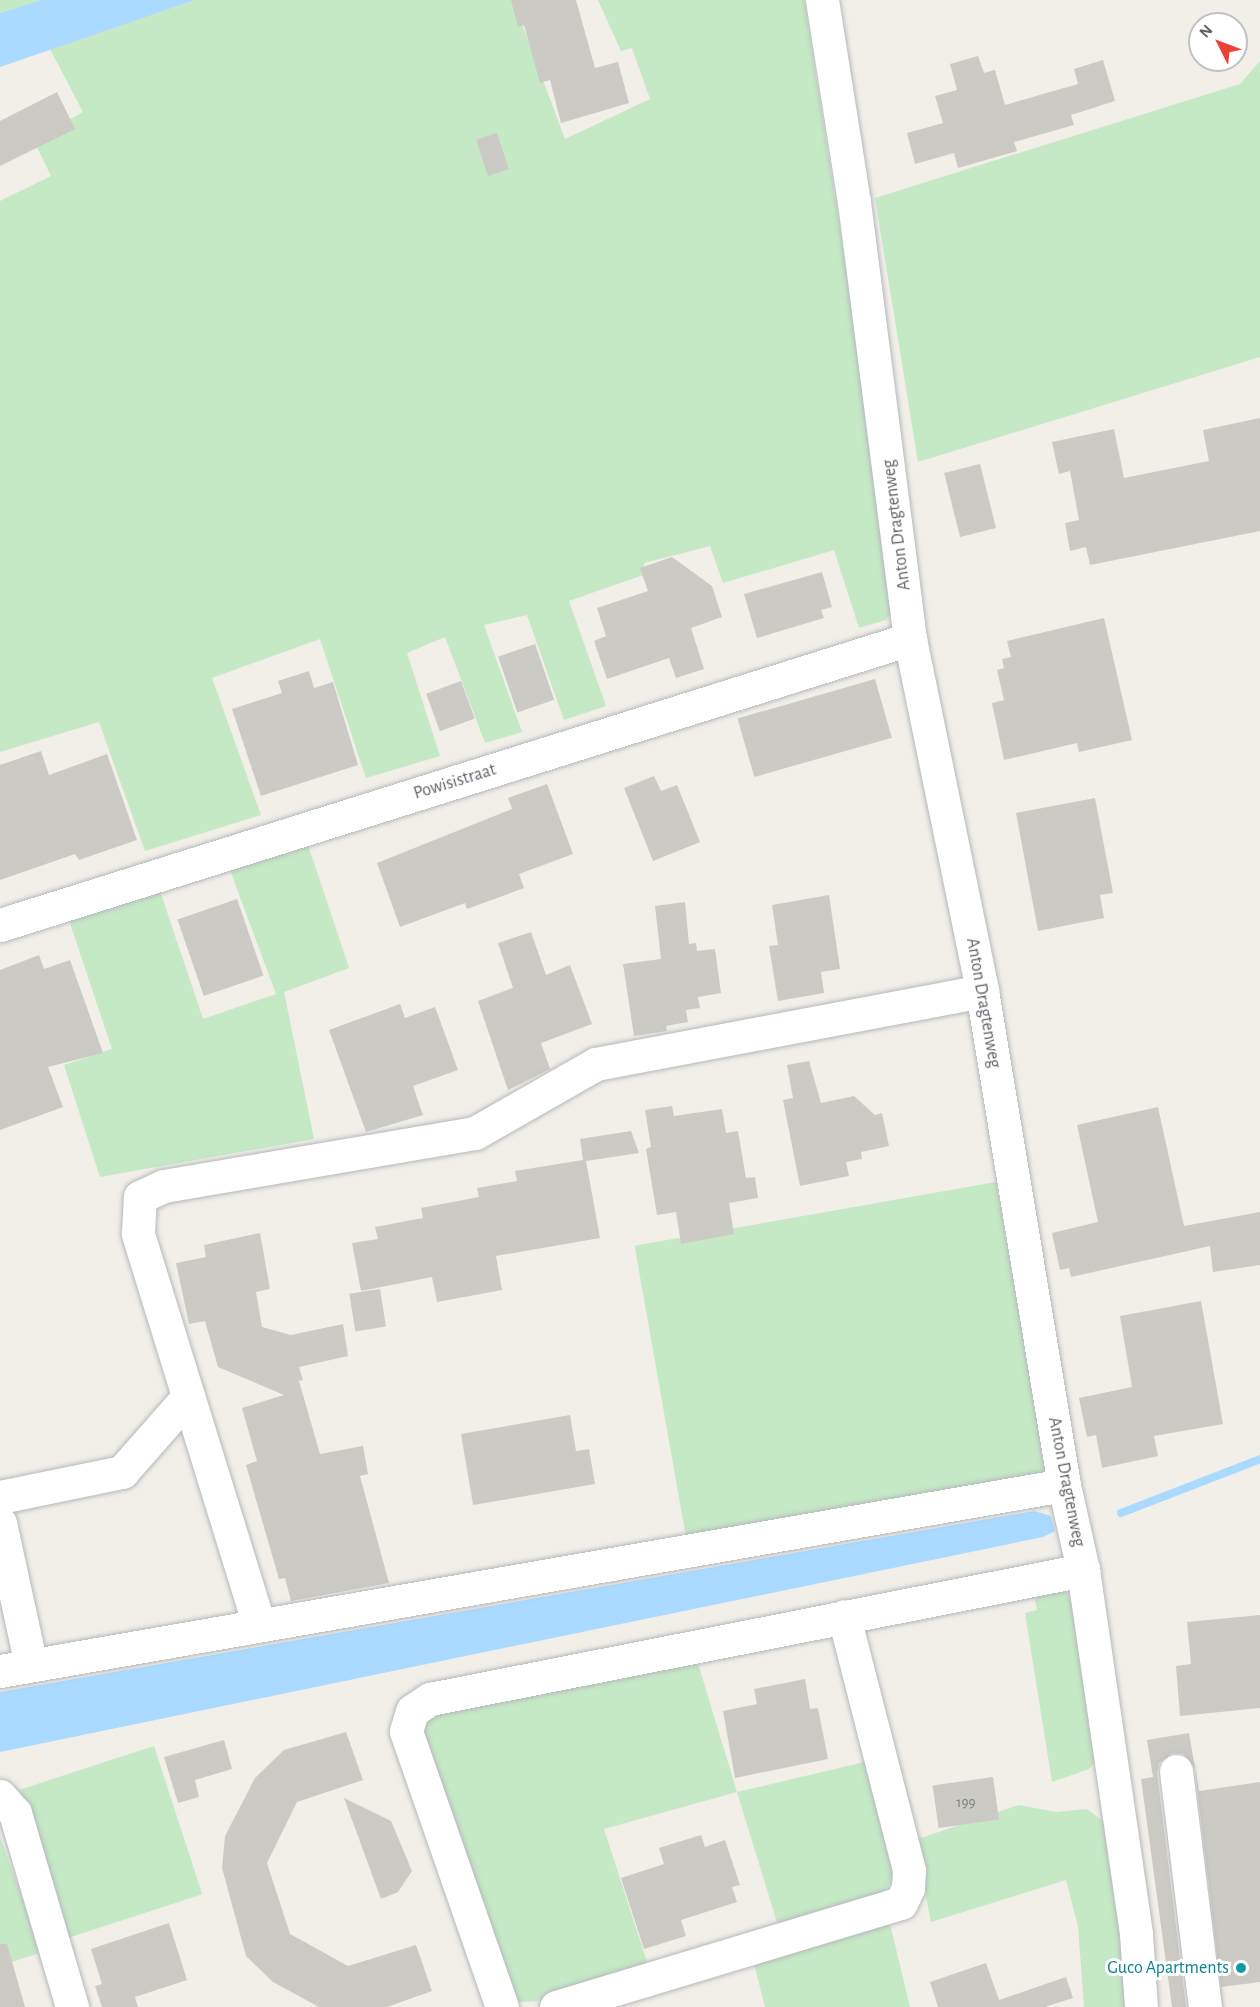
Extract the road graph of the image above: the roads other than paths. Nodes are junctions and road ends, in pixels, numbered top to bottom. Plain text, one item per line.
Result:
1 (822, 0) edge
2 (910, 639) junction
3 (0, 925) edge
4 (982, 991) junction
5 (188, 1397) junction
6 (1064, 1485) junction
7 (0, 1497) edge
8 (0, 1523) edge
9 (1083, 1570) junction
10 (844, 1616) junction
11 (259, 1625) junction
12 (15, 1668) edge
13 (1176, 1771) dead end
14 (0, 1796) edge
15 (72, 2007) edge
16 (502, 2007) edge
17 (556, 2007) edge
18 (1141, 2007) edge
19 (1205, 2007) edge

1 - 2 street, Anton Dragtenweg
2 - 3 street, Powisistraat
2 - 4 street, Anton Dragtenweg
4 - 5 street
4 - 6 street, Anton Dragtenweg
5 - 7 street
5 - 11 street
6 - 9 street, Anton Dragtenweg
6 - 11 street
8 - 12 street
9 - 10 street
9 - 18 street, Anton Dragtenweg
10 - 16 street
10 - 17 street
11 - 12 street
13 - 19 street
14 - 15 street

